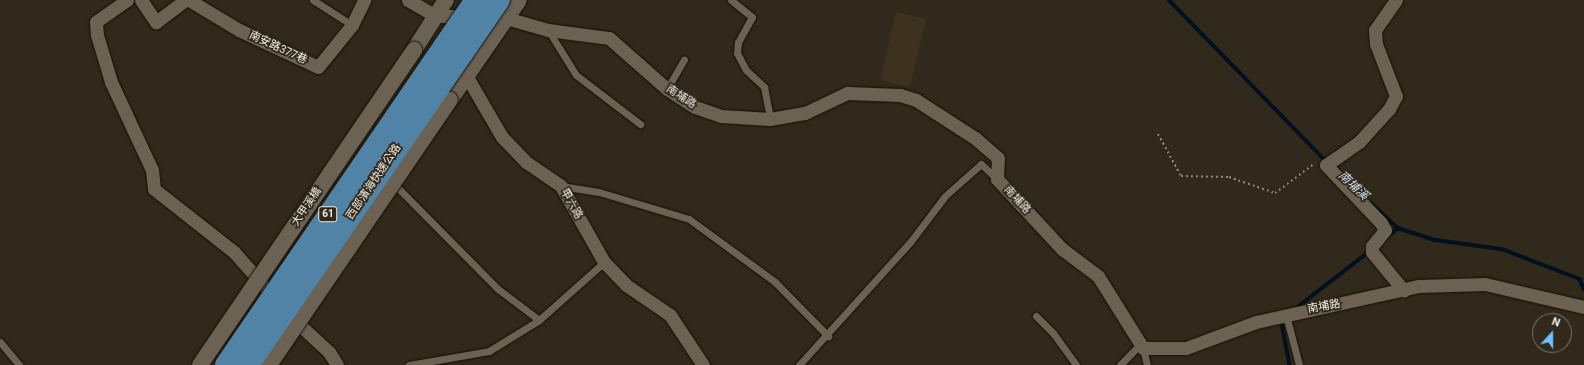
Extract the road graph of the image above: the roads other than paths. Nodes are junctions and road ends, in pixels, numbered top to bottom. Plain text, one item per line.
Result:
1 (127, 0) edge
2 (141, 0) edge
3 (185, 0) edge
4 (189, 0) edge
5 (313, 0) edge
6 (364, 0) edge
7 (408, 0) edge
8 (446, 0) edge
9 (476, 0) edge
10 (519, 0) edge
11 (731, 0) edge
12 (1396, 0) edge
13 (503, 8) edge
14 (436, 16) junction
15 (352, 25) junction
16 (548, 30) junction
17 (684, 60) dead end
18 (467, 78) junction
19 (667, 89) junction
20 (770, 119) junction
21 (640, 124) dead end
22 (997, 179) junction
23 (393, 183) junction
24 (561, 186) junction
25 (604, 262) junction
26 (1404, 291) junction
27 (1584, 307) edge
28 (1286, 315) junction
29 (1036, 316) dead end
30 (539, 320) junction
31 (828, 336) junction
32 (0, 342) edge
33 (1142, 346) junction
34 (19, 365) edge
35 (200, 365) edge
36 (226, 365) edge
37 (248, 365) edge
38 (269, 365) edge
39 (337, 365) edge
40 (409, 365) edge
41 (703, 365) edge
42 (799, 365) edge
43 (1076, 365) edge
44 (1120, 365) edge
45 (1147, 365) edge
46 (1299, 365) edge

1 - 39 street
2 - 3 street
4 - 15 street, 南安路377巷
5 - 15 lane
6 - 15 street, 南安路377巷
7 - 14 street, 南埔路
8 - 14 street, 大甲溪橋
9 - 36 highway, 西部濱海快速公路 / 61, bridge
10 - 13 street
11 - 20 lane
12 - 26 street
13 - 14 street, 南埔路
13 - 16 street, 南埔路
13 - 18 street
13 - 37 highway, 西部濱海快速公路 / 61, bridge
14 - 18 street, 甲六路
14 - 35 street, 大甲溪橋, bridge
16 - 19 street, 南埔路
16 - 21 lane
17 - 19 lane
18 - 23 street, bridge
18 - 24 street, 甲六路
19 - 20 street, 南埔路
20 - 22 street, 南埔路
22 - 31 lane
22 - 33 street, 南埔路
23 - 30 lane
23 - 38 street, bridge
24 - 25 street, 甲六路
24 - 31 lane
25 - 30 lane
25 - 41 street, 甲六路
26 - 27 street, 南埔路
26 - 28 street, 南埔路
28 - 33 street, 南埔路
28 - 46 lane
29 - 43 lane
30 - 40 lane
31 - 42 lane
32 - 34 lane
33 - 44 lane
33 - 45 lane

